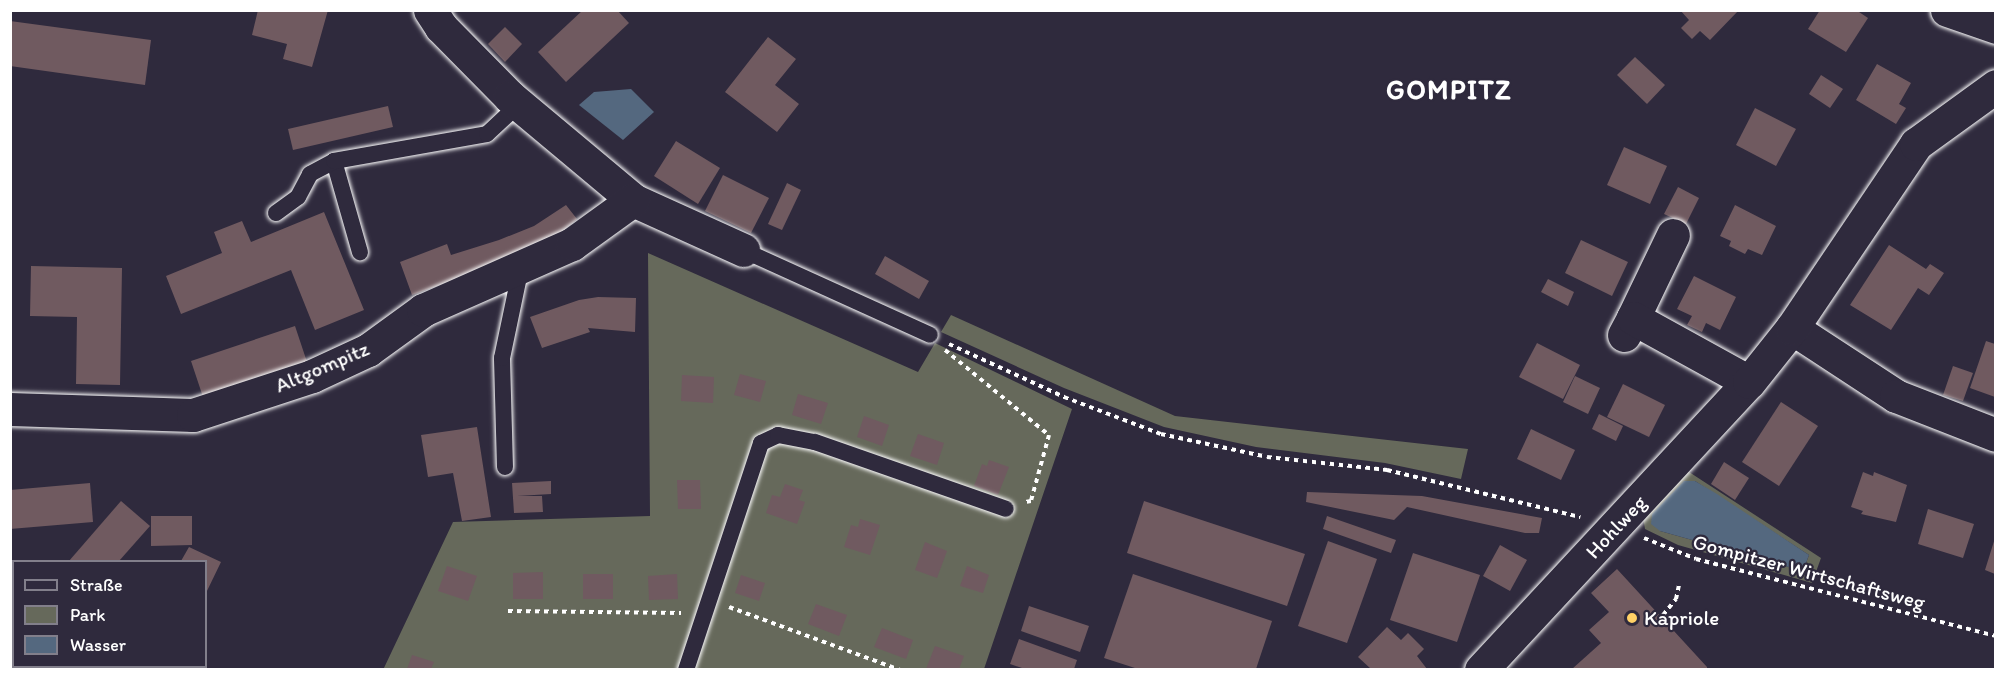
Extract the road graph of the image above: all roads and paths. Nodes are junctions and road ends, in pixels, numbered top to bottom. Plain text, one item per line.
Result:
1 (430, 10) edge
2 (1947, 10) edge
3 (1995, 27) edge
4 (1995, 86) edge
5 (518, 105) junction
6 (334, 161) junction
7 (633, 200) junction
8 (276, 213) dead end
9 (1673, 235) dead end
10 (743, 250) joint
11 (360, 252) dead end
12 (521, 267) junction
13 (1792, 328) junction
14 (930, 335) junction
15 (1749, 382) junction
16 (10, 409) edge
17 (1995, 435) edge
18 (505, 466) dead end
19 (1006, 509) joint
20 (1617, 527) junction
21 (1679, 585) dead end
22 (707, 606) junction
23 (508, 611) dead end
24 (1663, 615) dead end
25 (1995, 636) edge
26 (686, 669) edge
27 (900, 669) edge
28 (1481, 669) edge

1 - 5 street
2 - 3 street
4 - 13 street, Hohlweg
5 - 6 lane
5 - 7 street
6 - 8 lane
6 - 11 lane
7 - 10 street
7 - 12 street, Altgompitz
9 - 15 street
10 - 14 lane
12 - 16 street, Altgompitz
12 - 18 lane
13 - 15 street, Hohlweg
13 - 17 street
14 - 19 path
14 - 20 path, Gompitzer Wirtschaftsweg
15 - 20 street, Hohlweg
19 - 22 lane
20 - 25 path, Gompitzer Wirtschaftsweg
20 - 28 street, Hohlweg
21 - 24 path
22 - 23 path
22 - 26 lane
22 - 27 path

